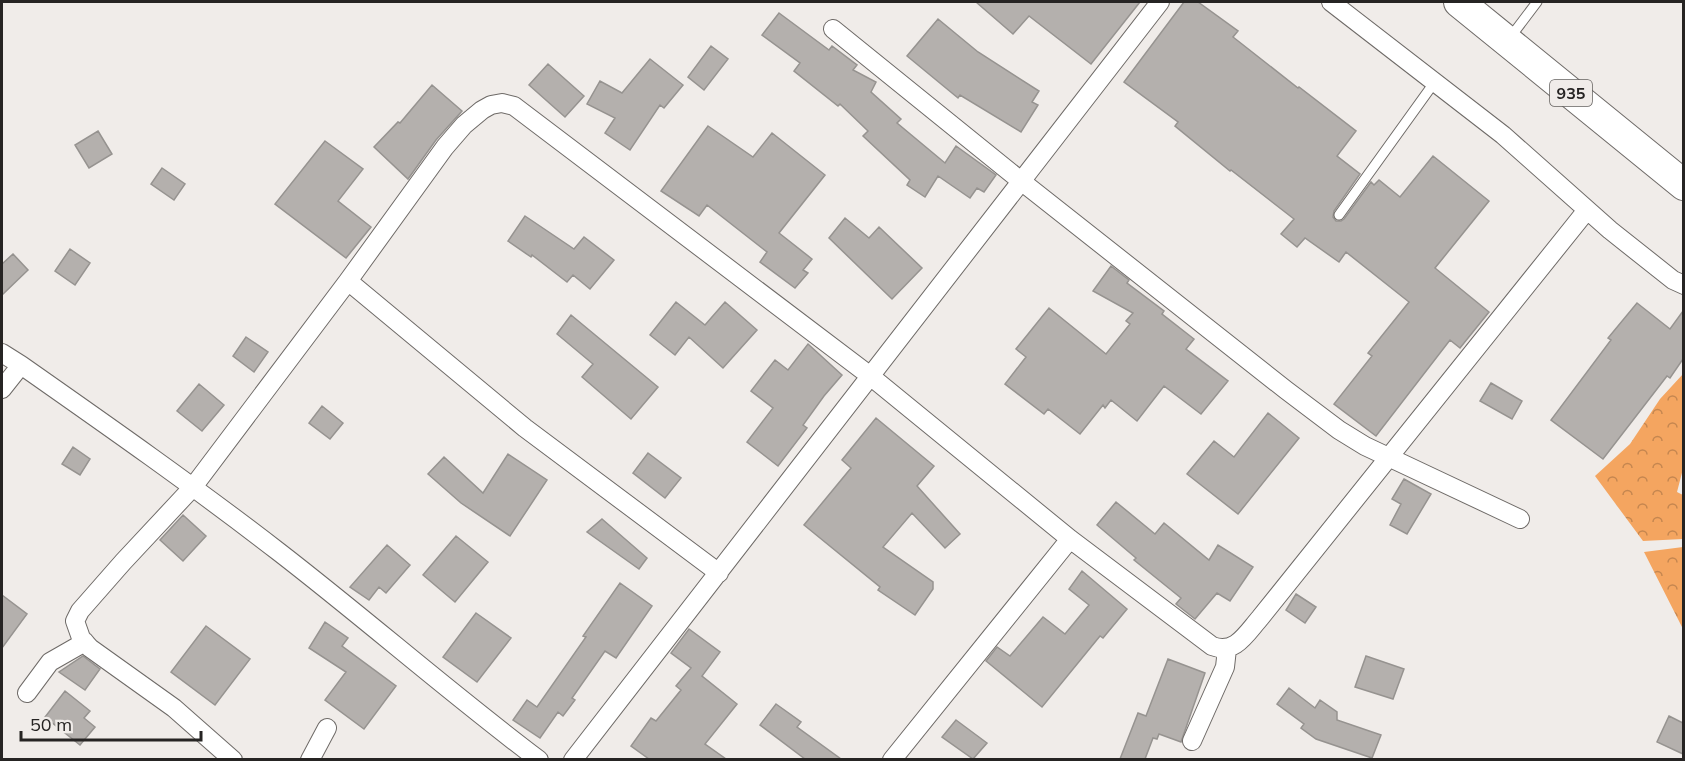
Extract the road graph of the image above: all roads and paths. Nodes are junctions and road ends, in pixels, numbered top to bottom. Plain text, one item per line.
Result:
1 (1160, 2) edge
2 (1331, 2) edge
3 (1459, 2) edge
4 (1537, 2) edge
5 (834, 28) dead end
6 (1508, 41) junction
7 (1434, 83) junction
8 (1021, 181) junction
9 (1683, 185) edge
10 (1587, 210) junction
11 (1339, 215) dead end
12 (348, 281) junction
13 (1683, 285) edge
14 (2, 353) edge
15 (21, 365) junction
16 (869, 375) junction
17 (2, 389) edge
18 (1389, 457) junction
19 (193, 487) junction
20 (1520, 519) dead end
21 (1070, 539) junction
22 (719, 573) junction
23 (85, 642) junction
24 (1227, 649) junction
25 (27, 693) dead end
26 (327, 728) dead end
27 (1192, 741) dead end
28 (233, 759) edge
29 (310, 759) edge
30 (539, 759) edge
31 (573, 759) edge
32 (892, 759) edge

1 - 8 street
2 - 7 street
3 - 6 main road, 935
4 - 6 lane
5 - 8 street
6 - 9 main road, 935
7 - 10 street
7 - 11 lane
8 - 16 street
8 - 18 street
10 - 13 street
10 - 18 street
12 - 16 street
12 - 19 street
12 - 22 street
14 - 15 street
15 - 17 street
15 - 19 street
16 - 21 street
16 - 22 street
18 - 20 street
18 - 24 street
19 - 23 street
19 - 30 street
21 - 24 street
21 - 32 street
22 - 31 street
23 - 25 street
23 - 28 street
24 - 27 street
26 - 29 street

